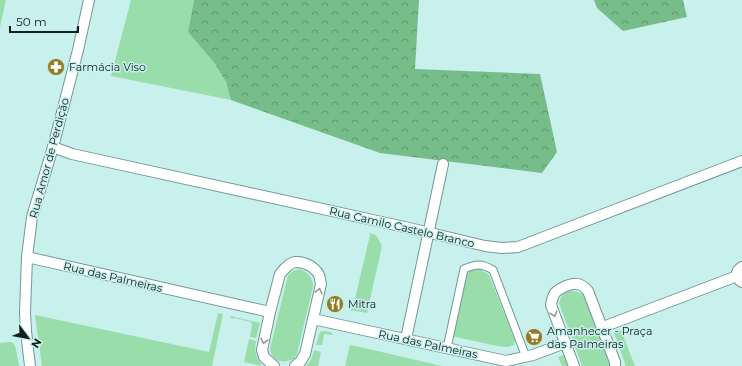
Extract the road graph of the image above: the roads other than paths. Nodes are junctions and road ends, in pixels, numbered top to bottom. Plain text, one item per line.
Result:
1 (89, 0) edge
2 (53, 147) junction
3 (742, 161) edge
4 (444, 164) dead end
5 (429, 233) junction
6 (27, 257) junction
7 (742, 267) edge
8 (740, 279) edge
9 (270, 312) junction
10 (313, 319) junction
11 (603, 328) junction
12 (406, 339) junction
13 (565, 343) junction
14 (447, 348) junction
15 (526, 357) junction
16 (30, 366) edge
17 (274, 366) edge
18 (295, 366) edge
19 (574, 366) edge
20 (615, 366) edge

1 - 2 street, Rua Amor de Perdição
2 - 5 street, Rua Camilo Castelo Branco
2 - 6 street, Rua Amor de Perdição
3 - 5 street, Rua Camilo Castelo Branco
4 - 5 street
5 - 12 street
6 - 9 street, Rua das Palmeiras
6 - 16 street, Rua Amor de Perdição
7 - 8 street
8 - 11 street
10 -> 9 street
9 -> 17 street
10 - 12 street, Rua das Palmeiras
10 - 18 street
11 -> 13 street
11 - 20 street
12 - 14 street, Rua das Palmeiras
13 - 15 street, Rua das Palmeiras
13 - 19 street
14 - 15 street, Rua das Palmeiras
14 - 15 street

